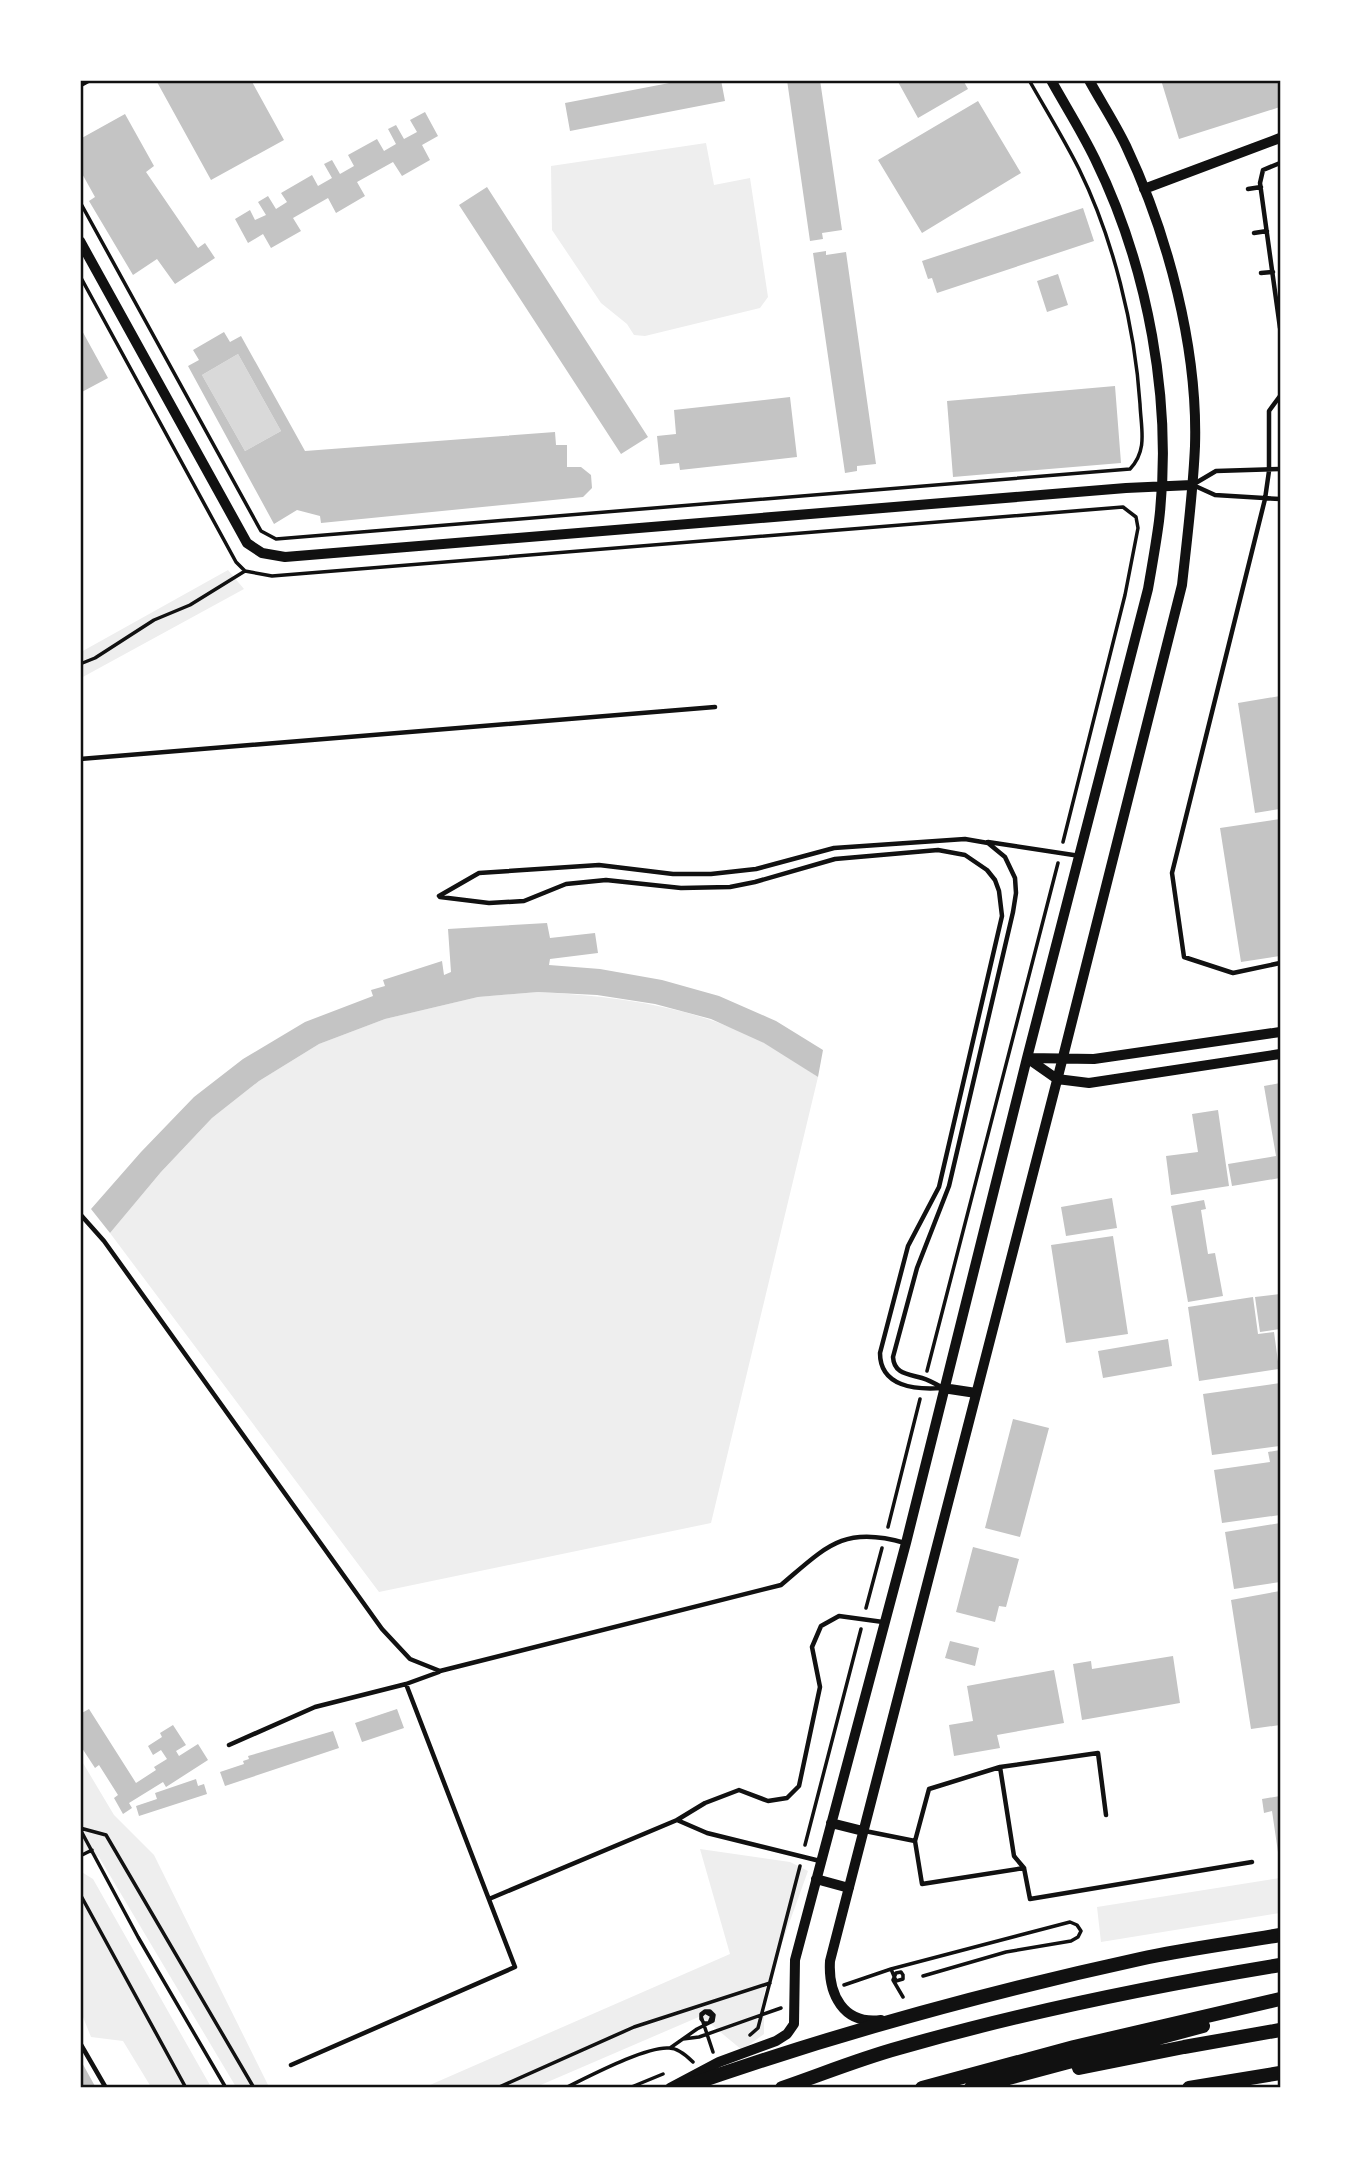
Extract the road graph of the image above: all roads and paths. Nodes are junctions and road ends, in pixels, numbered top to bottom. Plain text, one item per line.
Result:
1 (91, 80) edge
2 (1029, 80) edge
3 (1051, 80) edge
4 (1089, 80) edge
5 (80, 86) edge
6 (1280, 138) edge
7 (1280, 163) edge
8 (1261, 187) junction
9 (1144, 189) junction
10 (1248, 189) dead end
11 (80, 202) edge
12 (1267, 231) junction
13 (1254, 233) dead end
14 (80, 241) edge
15 (1273, 272) junction
16 (1261, 273) dead end
17 (80, 276) edge
18 (1280, 328) edge
19 (1280, 396) edge
20 (1280, 469) edge
21 (1269, 471) junction
22 (1192, 485) junction
23 (1160, 486) junction
24 (1265, 499) junction
25 (1280, 499) edge
26 (245, 571) junction
27 (80, 664) edge
28 (715, 706) dead end
29 (80, 759) edge
30 (977, 840) junction
31 (1061, 852) junction
32 (1080, 856) junction
33 (1280, 963) edge
34 (1280, 1032) edge
35 (1280, 1054) edge
36 (1063, 1057) junction
37 (1027, 1058) junction
38 (1057, 1079) junction
39 (80, 1214) edge
40 (925, 1379) junction
41 (943, 1388) junction
42 (923, 1390) junction
43 (976, 1393) junction
44 (885, 1537) junction
45 (906, 1543) junction
46 (863, 1618) junction
47 (885, 1623) junction
48 (440, 1671) junction
49 (406, 1685) junction
50 (229, 1745) dead end
51 (1000, 1767) junction
52 (1107, 1815) dead end
53 (677, 1820) junction
54 (831, 1823) junction
55 (80, 1829) edge
56 (863, 1831) junction
57 (915, 1841) junction
58 (92, 1850) junction
59 (80, 1856) edge
60 (802, 1856) junction
61 (821, 1861) junction
62 (1252, 1862) dead end
63 (1024, 1868) junction
64 (816, 1879) junction
65 (849, 1888) junction
66 (80, 1894) edge
67 (489, 1899) junction
68 (1280, 1935) edge
69 (1280, 1965) edge
70 (891, 1969) junction
71 (923, 1976) dead end
72 (770, 1983) junction
73 (839, 1987) dead end
74 (903, 1997) dead end
75 (1278, 2000) edge
76 (788, 2005) dead end
77 (893, 2019) junction
78 (1280, 2030) edge
79 (683, 2039) junction
80 (742, 2041) dead end
81 (80, 2043) edge
82 (670, 2048) junction
83 (723, 2050) dead end
84 (701, 2059) dead end
85 (689, 2064) dead end
86 (291, 2065) dead end
87 (700, 2070) dead end
88 (665, 2073) dead end
89 (1280, 2073) edge
90 (106, 2088) edge
91 (186, 2088) edge
92 (226, 2088) edge
93 (254, 2088) edge
94 (497, 2088) edge
95 (565, 2088) edge
96 (629, 2088) edge
97 (670, 2088) edge
98 (681, 2088) edge
99 (782, 2088) edge
100 (922, 2088) edge
101 (971, 2088) edge
102 (999, 2088) edge
103 (1189, 2088) edge

1 - 5 path
2 - 11 path
3 - 23 street
4 - 9 street
6 - 9 street
7 - 8 lane
8 - 10 lane
8 - 12 lane
9 - 22 street
12 - 13 lane
12 - 15 lane
14 - 23 street
15 - 16 lane
15 - 18 lane
17 - 26 path
19 - 21 lane
20 - 21 lane
21 - 22 lane
21 - 24 lane
22 - 23 street
22 - 24 lane
22 - 36 street
23 - 32 street
24 - 25 lane
24 - 33 lane
26 - 27 path
26 - 31 path
28 - 29 lane
30 - 31 lane
30 - 40 lane
30 - 42 lane
31 - 32 lane
31 - 40 path
32 - 37 street
34 - 36 street
35 - 38 street
36 - 37 street
36 - 38 street
37 - 38 street
37 - 41 street
38 - 43 street
39 - 48 lane
40 - 41 lane
41 - 42 lane
41 - 43 street
41 - 45 street
42 - 44 path
43 - 56 street
44 - 45 lane
44 - 46 path
44 - 48 lane
45 - 47 street
46 - 47 lane
46 - 53 lane
46 - 60 path
47 - 54 street
48 - 49 lane
49 - 50 lane
49 - 67 lane
51 - 52 lane
51 - 57 lane
51 - 63 lane
53 - 60 lane
53 - 67 lane
54 - 56 street
54 - 61 street
55 - 58 path
55 - 93 path
56 - 57 lane
56 - 65 street
57 - 63 lane
58 - 59 path
58 - 92 path
60 - 61 lane
60 - 72 path
61 - 64 street
62 - 63 lane
64 - 65 street
64 - 97 street
65 - 77 street
66 - 91 path
67 - 86 lane
68 - 77 highway
69 - 99 highway
70 - 71 path
70 - 73 path
70 - 74 path
72 - 80 path
72 - 94 path
75 - 100 highway
75 - 101 highway
76 - 79 path
77 - 98 highway
78 - 102 highway
79 - 82 path
79 - 83 path
81 - 90 lane
82 - 87 path
82 - 95 path
84 - 85 path
88 - 96 path
89 - 103 highway

